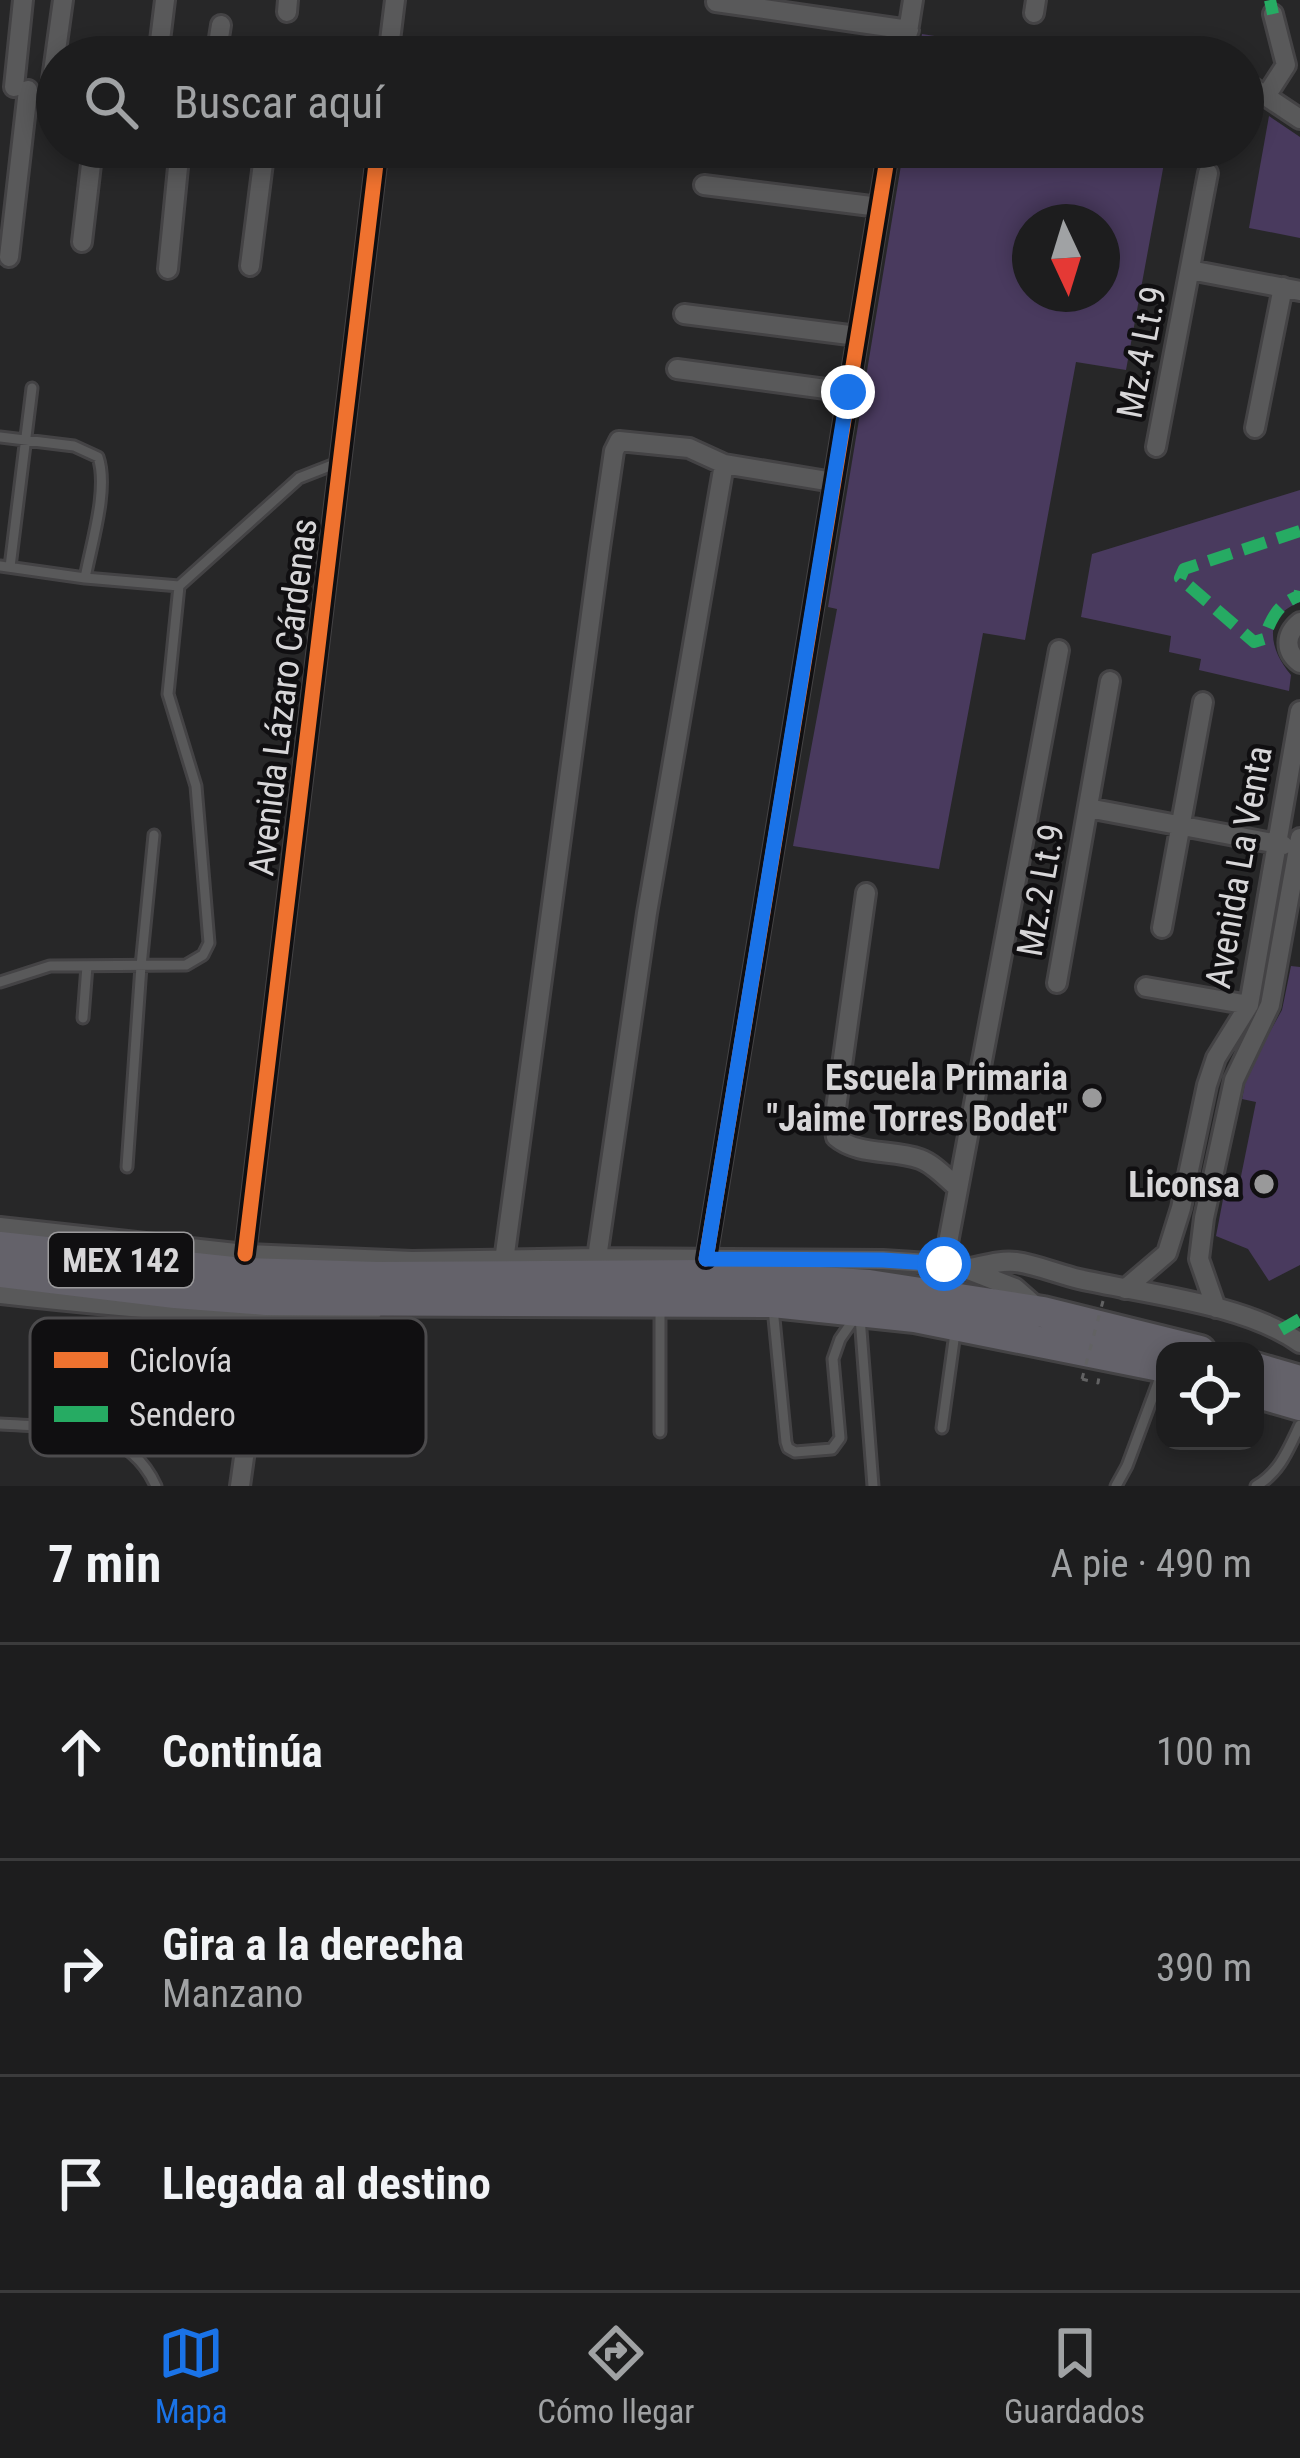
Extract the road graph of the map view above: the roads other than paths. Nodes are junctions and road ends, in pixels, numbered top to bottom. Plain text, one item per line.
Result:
1 (23, 0) edge
2 (63, 0) edge
3 (165, 0) edge
4 (378, 0) edge
5 (913, 0) edge
6 (395, 1) edge
7 (716, 2) edge
8 (1273, 14) dead end
9 (221, 25) dead end
10 (908, 30) junction
11 (59, 36) edge
12 (161, 36) edge
13 (219, 36) edge
14 (391, 36) edge
15 (907, 36) edge
16 (14, 88) edge
17 (1266, 96) joint
18 (1300, 119) edge
19 (91, 168) edge
20 (178, 168) edge
21 (262, 168) edge
22 (375, 168) edge
23 (885, 168) edge
24 (1208, 173) dead end
25 (704, 184) dead end
26 (879, 208) junction
27 (82, 242) dead end
28 (10, 256) dead end
29 (250, 266) dead end
30 (168, 269) dead end
31 (1190, 270) junction
32 (1292, 289) edge
33 (684, 314) dead end
34 (857, 336) junction
35 (676, 369) dead end
36 (32, 388) dead end
37 (848, 392) junction
38 (1255, 428) dead end
39 (0, 437) edge
40 (27, 441) junction
41 (1156, 448) dead end
42 (340, 462) junction
43 (724, 464) junction
44 (832, 482) junction
45 (5, 566) edge
46 (85, 578) junction
47 (179, 586) junction
48 (1300, 622) edge
49 (1059, 650) dead end
50 (1300, 663) edge
51 (1110, 681) dead end
52 (1203, 702) dead end
53 (1300, 711) edge
54 (1088, 808) junction
55 (1179, 826) junction
56 (154, 835) dead end
57 (1299, 843) edge
58 (1276, 844) junction
59 (866, 893) dead end
60 (1162, 928) dead end
61 (87, 966) junction
62 (141, 966) junction
63 (0, 982) edge
64 (1057, 983) dead end
65 (1147, 987) dead end
66 (1249, 1005) junction
67 (82, 1018) dead end
68 (127, 1167) dead end
69 (1186, 1184) junction
70 (958, 1188) junction
71 (1210, 1189) junction
72 (0, 1228) edge
73 (0, 1247) edge
74 (1167, 1253) junction
75 (245, 1254) junction
76 (597, 1258) junction
77 (706, 1259) junction
78 (1199, 1259) junction
79 (504, 1261) junction
80 (944, 1264) junction
81 (966, 1269) junction
82 (0, 1272) edge
83 (1125, 1289) junction
84 (0, 1294) edge
85 (660, 1301) junction
86 (773, 1303) junction
87 (265, 1308) junction
88 (1216, 1308) junction
89 (860, 1311) junction
90 (1043, 1312) junction
91 (264, 1318) edge
92 (957, 1324) junction
93 (1164, 1342) edge
94 (1300, 1343) edge
95 (1156, 1365) edge
96 (1264, 1371) edge
97 (1300, 1381) edge
98 (1156, 1388) edge
99 (1264, 1395) edge
100 (1300, 1405) edge
101 (0, 1424) edge
102 (1300, 1425) edge
103 (30, 1426) edge
104 (942, 1429) dead end
105 (660, 1432) dead end
106 (136, 1456) edge
107 (244, 1456) edge
108 (156, 1486) edge
109 (240, 1486) edge
110 (873, 1486) edge
111 (1116, 1486) edge
112 (1256, 1486) edge

1 - 16 street
2 - 11 street
3 - 12 street
4 - 6 street
5 - 10 street
6 - 14 street
7 - 10 street
8 - 17 street
9 - 13 street
10 - 15 street
16 - 28 street
17 - 18 street
19 - 27 street
20 - 30 street
21 - 29 street
22 - 42 street, Avenida Lázaro Cárdenas
23 - 26 street
24 - 31 street, Mz.4 Lt.9
25 - 26 street
26 - 34 street
31 - 32 street
31 - 41 street, Mz.4 Lt.9
32 - 38 street
33 - 34 street
34 - 37 street
35 - 37 street
36 - 40 lane
37 - 44 street
39 - 40 lane
40 - 45 lane
40 - 46 lane
42 - 47 lane
42 - 75 street, Avenida Lázaro Cárdenas
43 - 44 street
43 - 76 street
43 - 79 street
44 - 77 street
45 - 46 lane
46 - 47 lane
47 - 62 lane
48 - 50 street
49 - 70 street
51 - 54 street, Mz.2 Lt.9
52 - 55 street
53 - 58 street, Avenida La Venta
54 - 55 street
54 - 64 street, Mz.2 Lt.9
55 - 58 street
55 - 60 street
56 - 62 lane
57 - 58 street
57 - 71 street, Avenida La Venta
58 - 66 street, Avenida La Venta
59 - 70 street
61 - 62 lane
61 - 63 lane
61 - 67 lane
62 - 68 lane
65 - 66 street
66 - 69 street, Avenida La Venta
69 - 71 street
69 - 74 street, Avenida La Venta
70 - 80 street
71 - 78 street, Avenida La Venta
72 - 75 street
73 - 90 highway, MEX 142
74 - 78 street
74 - 83 street
75 - 79 street
76 - 77 street
76 - 79 street
77 - 80 street
78 - 88 street, Avenida La Venta
80 - 81 street
81 - 83 street
81 - 90 street
82 - 87 highway, MEX 142
83 - 88 street
84 - 87 street
85 - 86 highway, MEX 142
85 - 87 highway, MEX 142
85 - 105 lane
86 - 89 highway, MEX 142
86 - 89 lane
87 - 91 street
88 - 94 street
89 - 92 highway, MEX 142
89 - 110 lane
90 - 93 highway, MEX 142
92 - 95 highway, MEX 142
92 - 104 lane
96 - 97 highway
98 - 111 lane
99 - 100 highway
101 - 103 lane
102 - 112 lane
106 - 108 lane
107 - 109 street

